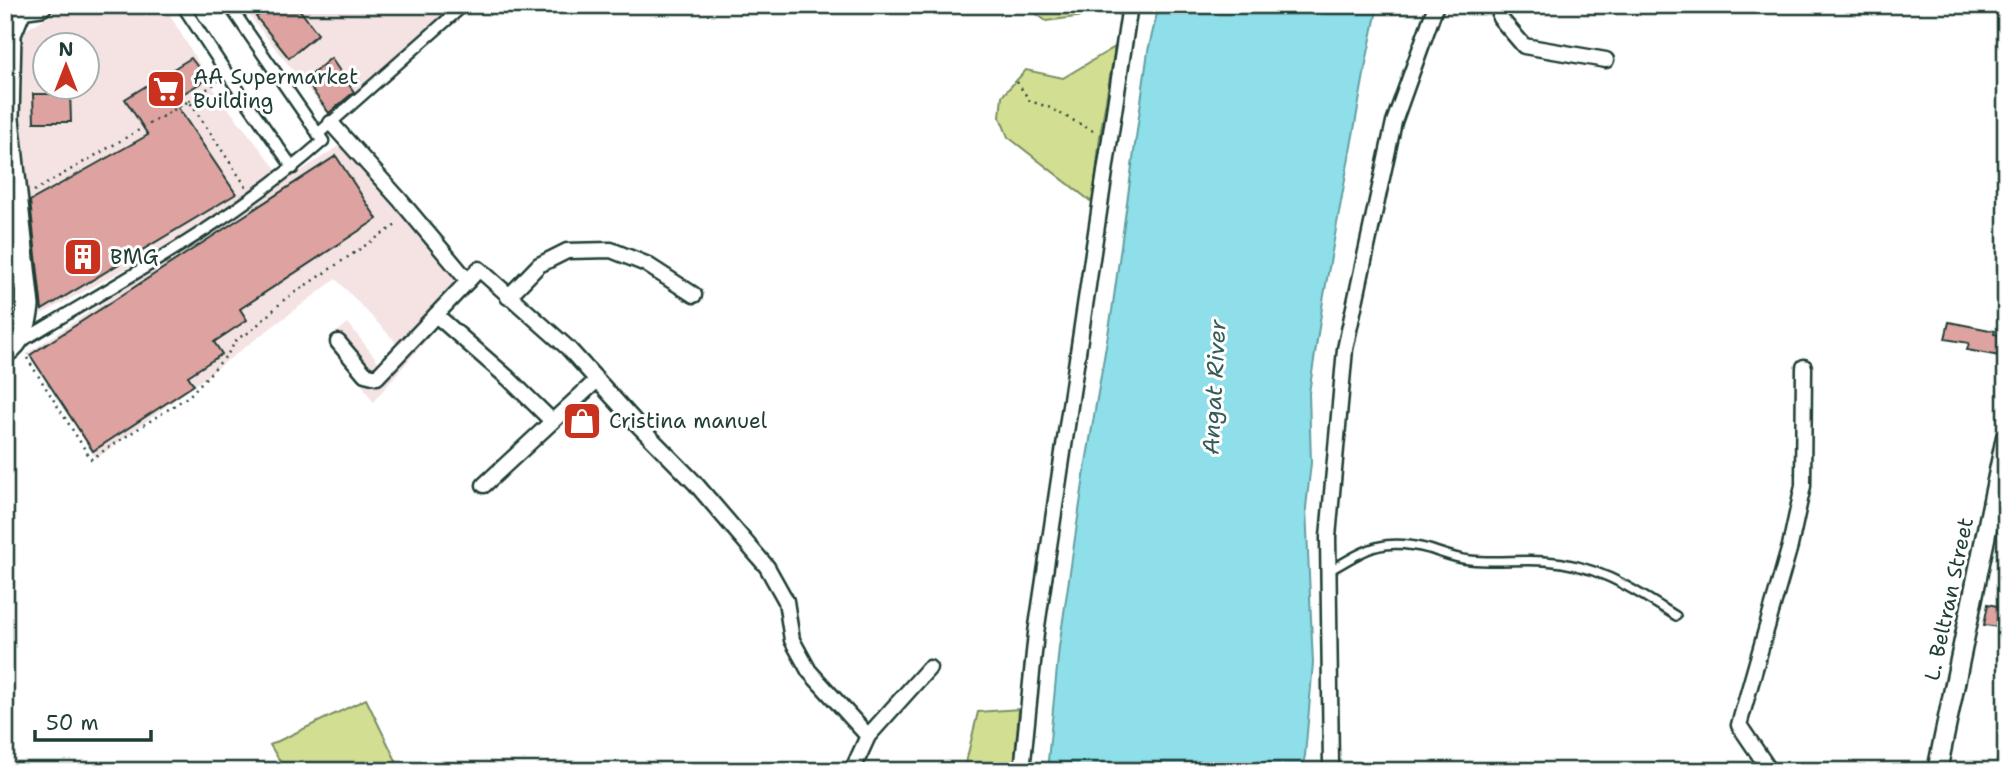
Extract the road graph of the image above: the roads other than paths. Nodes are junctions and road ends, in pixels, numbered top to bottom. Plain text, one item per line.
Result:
1 (41, 5) edge
2 (182, 5) edge
3 (229, 5) edge
4 (464, 5) edge
5 (1130, 5) edge
6 (1436, 5) edge
7 (1500, 5) edge
8 (20, 6) edge
9 (5, 30) edge
10 (1606, 60) dead end
11 (331, 123) junction
12 (321, 138) junction
13 (293, 168) junction
14 (468, 281) junction
15 (694, 295) dead end
16 (508, 297) junction
17 (436, 315) junction
18 (338, 342) dead end
19 (13, 350) edge
20 (1804, 367) dead end
21 (597, 380) junction
22 (552, 421) junction
23 (2006, 437) edge
24 (484, 485) dead end
25 (1329, 571) junction
26 (1675, 616) dead end
27 (929, 668) dead end
28 (868, 736) junction
29 (852, 771) edge
30 (1022, 771) edge
31 (1329, 771) edge
32 (1770, 771) edge
33 (1937, 771) edge

1 - 8 main road
2 - 13 street
3 - 12 street
4 - 11 street
5 - 30 street
6 - 25 street
7 - 10 street
8 - 9 street
8 - 19 main road
11 - 12 street
11 - 14 street
12 - 13 street
13 - 19 street
14 - 16 street
14 - 17 street
15 - 16 street
16 - 21 street
17 - 18 street
17 - 22 street
20 - 32 street
21 - 22 street
21 - 28 street
22 - 24 street
23 - 33 street, L. Beltran Street
25 - 26 lane
25 - 31 street
27 - 28 street
28 - 29 street

